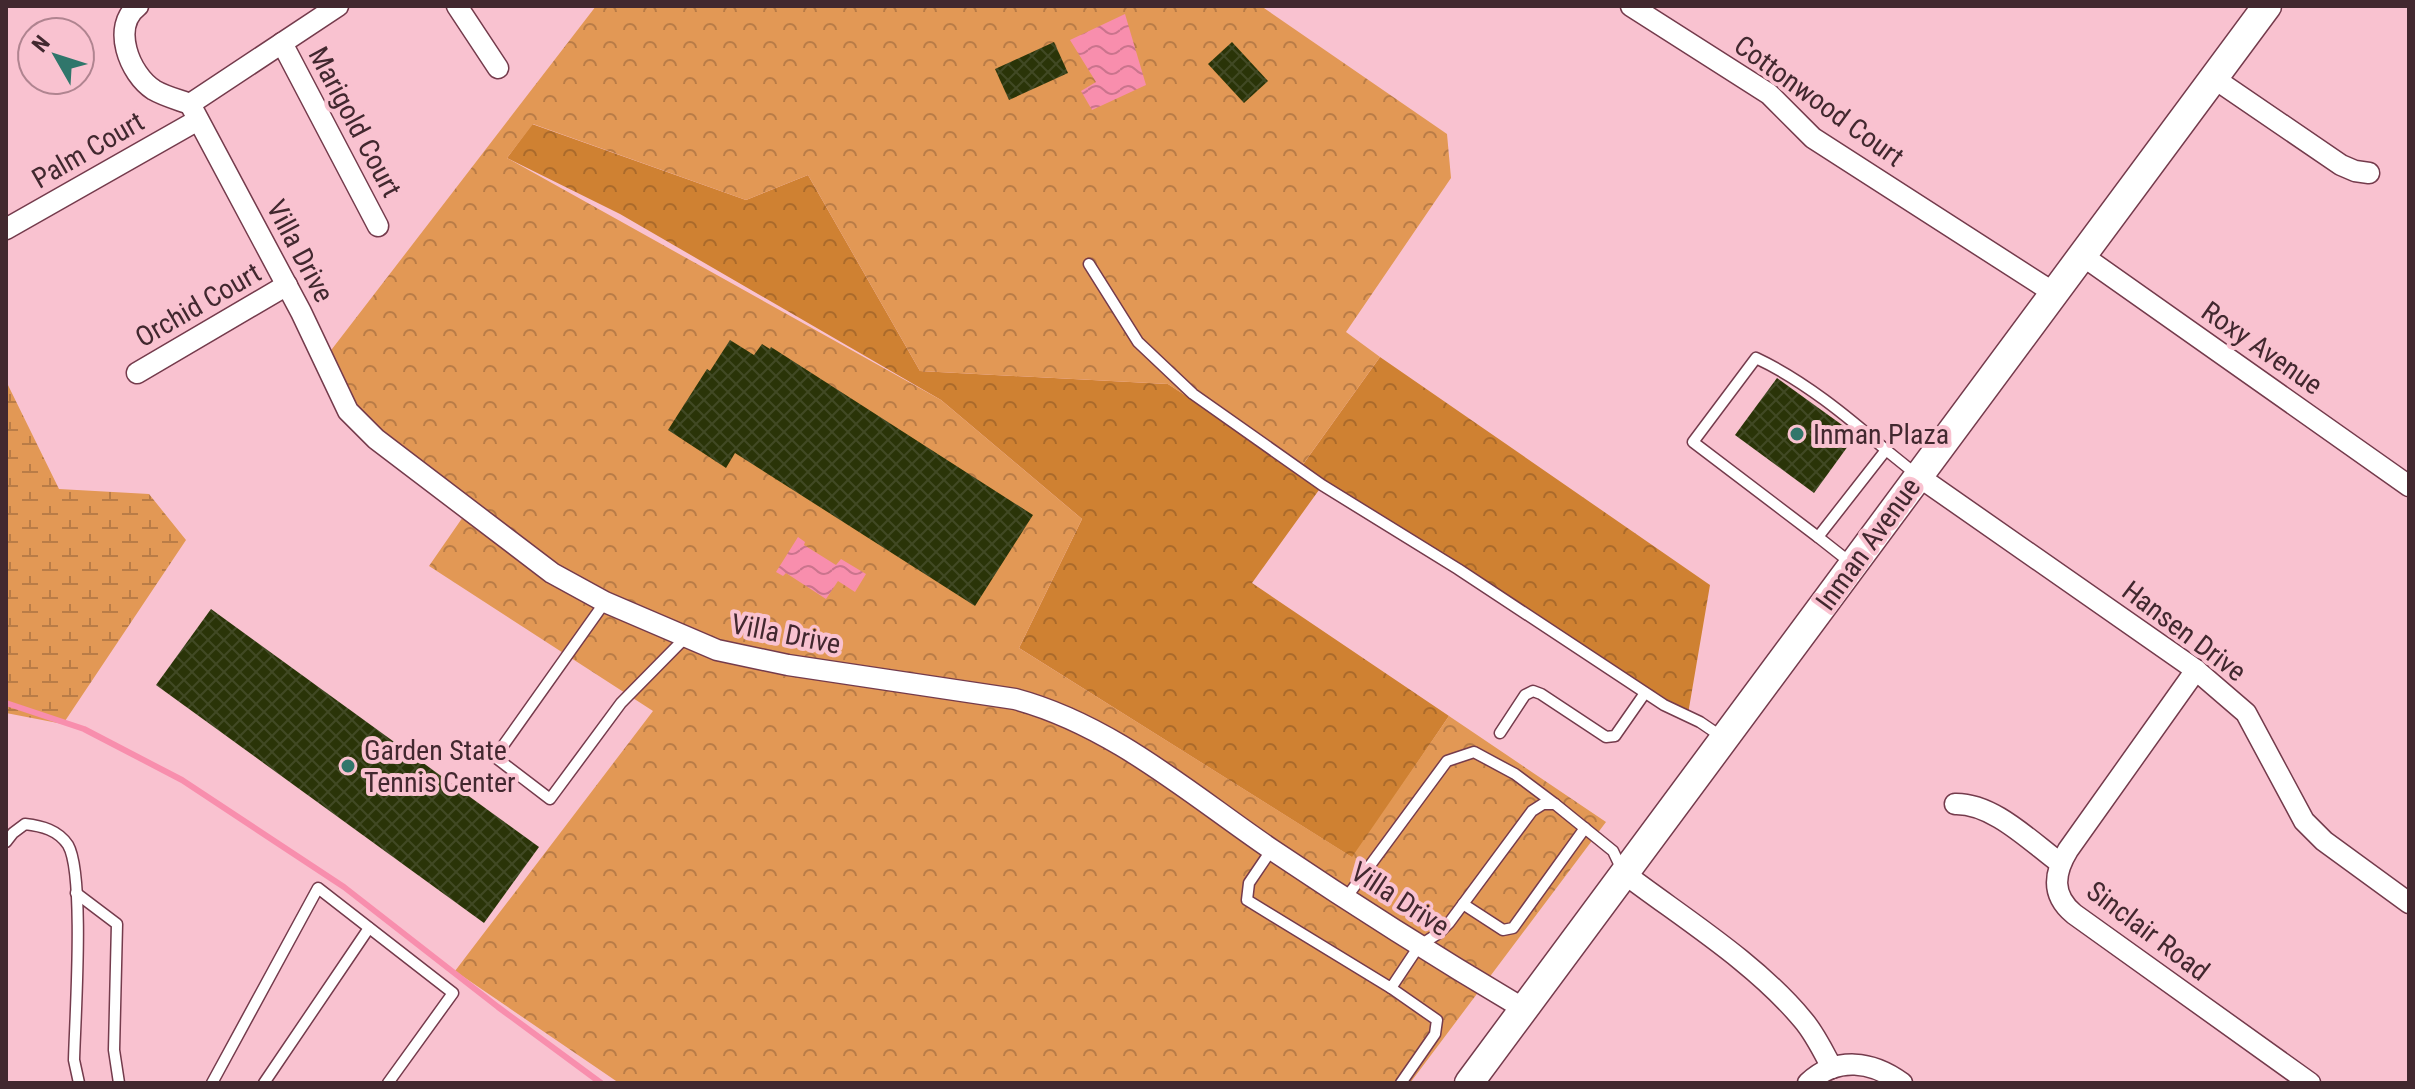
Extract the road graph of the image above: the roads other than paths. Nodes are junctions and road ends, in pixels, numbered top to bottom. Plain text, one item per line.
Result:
1 (138, 6) edge
2 (338, 6) edge
3 (457, 6) edge
4 (1631, 6) edge
5 (2267, 6) edge
6 (282, 43) junction
7 (498, 68) dead end
8 (2215, 79) junction
9 (194, 112) junction
10 (2369, 173) dead end
11 (378, 226) dead end
12 (6, 229) edge
13 (2083, 256) junction
14 (1089, 264) dead end
15 (287, 285) junction
16 (2054, 293) junction
17 (137, 373) dead end
18 (1886, 450) junction
19 (1918, 476) junction
20 (2409, 486) edge
21 (1818, 537) junction
22 (1853, 564) junction
23 (605, 602) junction
24 (686, 637) junction
25 (2196, 670) junction
26 (1645, 693) junction
27 (1500, 733) dead end
28 (1724, 738) junction
29 (1555, 804) junction
30 (1955, 804) dead end
31 (1585, 828) junction
32 (6, 842) edge
33 (1272, 849) junction
34 (2060, 863) junction
35 (1625, 874) junction
36 (76, 893) junction
37 (1346, 898) junction
38 (2409, 903) edge
39 (1463, 904) junction
40 (369, 928) junction
41 (1419, 946) junction
42 (1391, 988) junction
43 (1524, 1009) junction
44 (1832, 1068) junction
45 (79, 1083) edge
46 (119, 1083) edge
47 (212, 1083) edge
48 (264, 1083) edge
49 (388, 1083) edge
50 (1401, 1083) edge
51 (1469, 1083) edge
52 (1808, 1083) edge
53 (1902, 1083) edge
54 (2310, 1083) edge

1 - 9 street
2 - 6 street, Palm Court
3 - 7 street
4 - 16 street, Cottonwood Court
5 - 8 main road, Inman Avenue
6 - 9 street, Palm Court
6 - 11 street, Marigold Court
8 - 10 street
8 - 13 main road, Inman Avenue
9 - 12 street, Palm Court
9 - 15 street, Villa Drive
13 - 16 main road, Inman Avenue
13 - 20 street, Roxy Avenue
14 - 26 lane
15 - 17 street, Orchid Court
15 - 23 street, Villa Drive
16 - 19 main road, Inman Avenue
18 - 19 lane
18 - 21 lane
18 - 21 lane
19 - 22 main road, Inman Avenue
19 - 25 street, Hansen Drive
21 - 22 lane
22 - 28 main road, Inman Avenue
23 - 24 street, Villa Drive
23 - 24 lane
24 - 33 street, Villa Drive
25 - 34 street, Sinclair Road
25 - 38 street, Hansen Drive
26 - 27 lane
26 - 28 lane
28 - 35 main road, Inman Avenue
29 - 31 lane
29 - 37 lane
29 - 39 lane
30 - 34 street
31 - 35 lane
31 - 39 lane
32 - 36 lane
33 - 37 street, Villa Drive
33 - 42 lane
34 - 54 street, Sinclair Road
35 - 43 main road, Inman Avenue
35 - 44 street
36 - 45 lane
36 - 46 lane
37 - 41 street, Villa Drive
39 - 41 lane
40 - 47 lane
40 - 48 lane
40 - 49 lane
41 - 42 lane
41 - 43 street, Villa Drive
42 - 50 lane
43 - 51 main road, Inman Avenue
44 - 52 street
44 - 53 street

